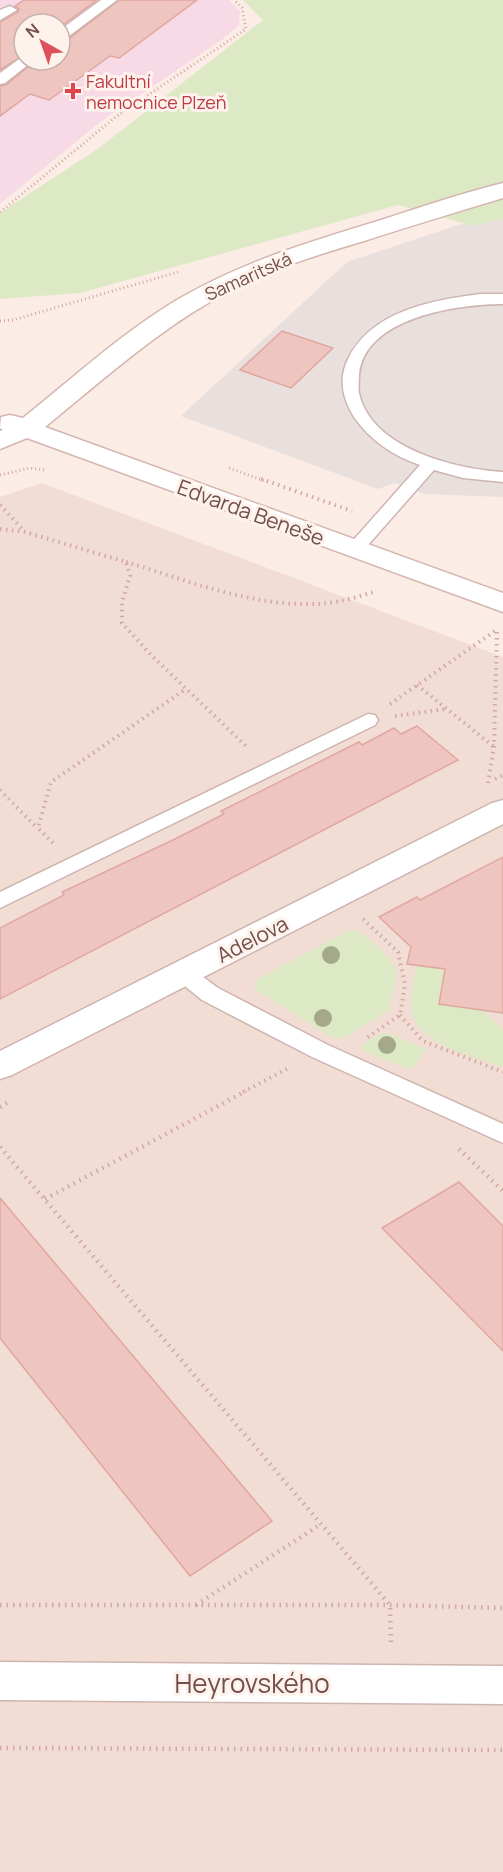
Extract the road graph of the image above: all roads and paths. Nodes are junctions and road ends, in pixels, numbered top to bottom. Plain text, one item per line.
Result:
1 (110, 0) edge
2 (234, 0) edge
3 (72, 27) edge
4 (503, 190) edge
5 (0, 212) edge
6 (181, 271) dead end
7 (503, 283) edge
8 (503, 299) edge
9 (437, 305) junction
10 (0, 321) edge
11 (0, 419) edge
12 (26, 429) junction
13 (0, 441) edge
14 (430, 464) junction
15 (503, 477) edge
16 (0, 505) edge
17 (0, 529) edge
18 (26, 532) junction
19 (355, 549) junction
20 (126, 562) junction
21 (379, 590) dead end
22 (500, 616) edge
23 (486, 625) dead end
24 (503, 632) edge
25 (417, 685) junction
26 (186, 689) junction
27 (446, 709) junction
28 (368, 720) junction
29 (494, 746) junction
30 (269, 768) junction
31 (0, 790) edge
32 (496, 800) edge
33 (38, 828) junction
34 (75, 864) junction
35 (0, 901) edge
36 (361, 916) dead end
37 (183, 973) junction
38 (400, 1015) junction
39 (328, 1055) junction
40 (0, 1066) edge
41 (503, 1072) edge
42 (503, 1134) edge
43 (0, 1147) edge
44 (45, 1200) junction
45 (321, 1524) junction
46 (0, 1605) edge
47 (196, 1605) junction
48 (390, 1605) junction
49 (503, 1608) edge
50 (0, 1681) edge
51 (392, 1684) junction
52 (503, 1685) edge
53 (0, 1748) edge
54 (503, 1750) edge

1 - 3 lane
2 - 5 path
4 - 12 street, Samaritská
6 - 10 path
7 - 9 lane
8 - 9 lane
9 - 14 lane
11 - 12 street, Edvarda Beneše
12 - 13 street, Samaritská
12 - 19 street, Edvarda Beneše
14 - 15 lane
14 - 19 lane
16 - 18 path
17 - 18 path
18 - 20 path
19 - 22 street, Edvarda Beneše
20 - 21 path
20 - 26 path
22 - 23 path
22 - 24 path
22 - 25 path
22 - 29 path
25 - 27 path
25 - 28 path
26 - 30 path
26 - 33 path
27 - 28 path
27 - 29 path
28 - 30 lane
29 - 32 path
30 - 34 lane
31 - 33 path
32 - 37 street, Adelova
33 - 34 path
34 - 35 lane
36 - 38 path
37 - 39 lane
37 - 40 street, Adelova
38 - 39 path
38 - 41 path
39 - 42 lane
39 - 44 path
43 - 44 path
44 - 45 path
45 - 47 path
45 - 48 path
46 - 47 path
47 - 48 path
48 - 49 path
48 - 51 path
50 - 51 street, Heyrovského
51 - 52 street, Heyrovského
53 - 54 path

